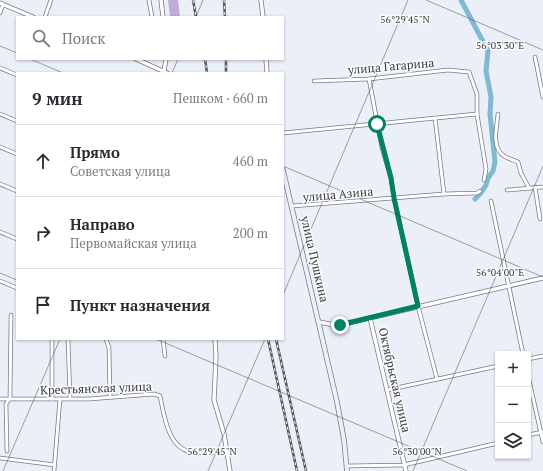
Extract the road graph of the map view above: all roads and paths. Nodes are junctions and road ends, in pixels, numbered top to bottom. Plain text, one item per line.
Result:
1 (51, 0) edge
2 (149, 0) edge
3 (161, 0) edge
4 (261, 0) edge
5 (2, 3) edge
6 (0, 13) edge
7 (31, 16) edge
8 (45, 16) edge
9 (152, 16) edge
10 (163, 16) edge
11 (263, 16) edge
12 (535, 57) dead end
13 (138, 60) edge
14 (166, 60) edge
15 (266, 60) edge
16 (0, 68) edge
17 (166, 72) edge
18 (267, 72) edge
19 (16, 75) edge
20 (369, 79) junction
21 (314, 82) dead end
22 (543, 92) edge
23 (543, 97) edge
24 (0, 114) edge
25 (477, 114) junction
26 (498, 114) dead end
27 (435, 118) junction
28 (16, 121) edge
29 (377, 124) junction
30 (284, 133) edge
31 (0, 147) edge
32 (16, 154) edge
33 (284, 174) edge
34 (484, 180) dead end
35 (0, 184) edge
36 (543, 186) edge
37 (534, 187) junction
38 (529, 188) junction
39 (507, 190) dead end
40 (16, 191) edge
41 (480, 191) dead end
42 (444, 194) junction
43 (394, 198) junction
44 (491, 200) dead end
45 (292, 206) junction
46 (540, 219) dead end
47 (0, 232) edge
48 (16, 239) edge
49 (543, 278) edge
50 (0, 281) edge
51 (508, 286) junction
52 (16, 288) edge
53 (418, 306) junction
54 (11, 315) dead end
55 (370, 318) junction
56 (319, 322) junction
57 (52, 340) edge
58 (68, 340) edge
59 (106, 340) edge
60 (163, 340) edge
61 (215, 340) edge
62 (522, 351) edge
63 (165, 356) dead end
64 (543, 356) edge
65 (531, 358) edge
66 (495, 367) edge
67 (437, 379) junction
68 (531, 387) edge
69 (387, 390) junction
70 (110, 397) junction
71 (10, 398) junction
72 (0, 399) edge
73 (52, 399) junction
74 (60, 399) junction
75 (70, 399) junction
76 (542, 432) edge
77 (531, 435) edge
78 (543, 442) edge
79 (495, 443) edge
80 (7, 451) dead end
81 (227, 451) junction
82 (0, 458) edge
83 (54, 465) junction
84 (404, 465) junction
85 (347, 466) junction
86 (54, 471) edge
87 (230, 471) edge
88 (347, 471) edge
89 (406, 471) edge

1 - 8 street
2 - 9 street
3 - 10 street
4 - 11 street
5 - 6 street
5 - 7 street
12 - 22 street
13 - 17 street
14 - 17 street
15 - 18 street
16 - 19 street
20 - 21 street, улица Гагарина
20 - 25 street, улица Гагарина
20 - 29 street
22 - 23 street
24 - 28 street
25 - 27 street
25 - 34 street
26 - 38 street
27 - 29 street
27 - 42 street
29 - 30 street
29 - 43 street
31 - 32 street
33 - 45 main road, улица Пушкина
35 - 40 street
36 - 37 street
37 - 38 street
37 - 46 street
38 - 39 street
41 - 42 street, улица Азина
42 - 43 street, улица Азина
43 - 45 street, улица Азина
43 - 53 street
44 - 51 street
45 - 56 main road, улица Пушкина
47 - 48 street
49 - 51 street
50 - 52 street
51 - 53 street
51 - 62 street
53 - 55 street
53 - 67 street
54 - 71 street
55 - 56 street
55 - 69 street, Октябрьская улица
56 - 85 main road, улица Пушкина
57 - 73 street
58 - 75 street
59 - 70 street
60 - 63 street
61 - 81 street
64 - 65 street
66 - 67 street
67 - 69 street
68 - 76 street
69 - 84 street, Октябрьская улица
70 - 75 street, Крестьянская улица
70 - 81 street, Крестьянская улица
71 - 72 street, Крестьянская улица
71 - 73 street, Крестьянская улица
71 - 80 street
73 - 74 street, Крестьянская улица
74 - 75 street, Крестьянская улица
74 - 83 street
76 - 77 street
76 - 78 street
79 - 84 street
81 - 87 street
82 - 83 street
83 - 86 street
84 - 85 street
84 - 89 street, Октябрьская улица
85 - 88 main road, улица Пушкина

